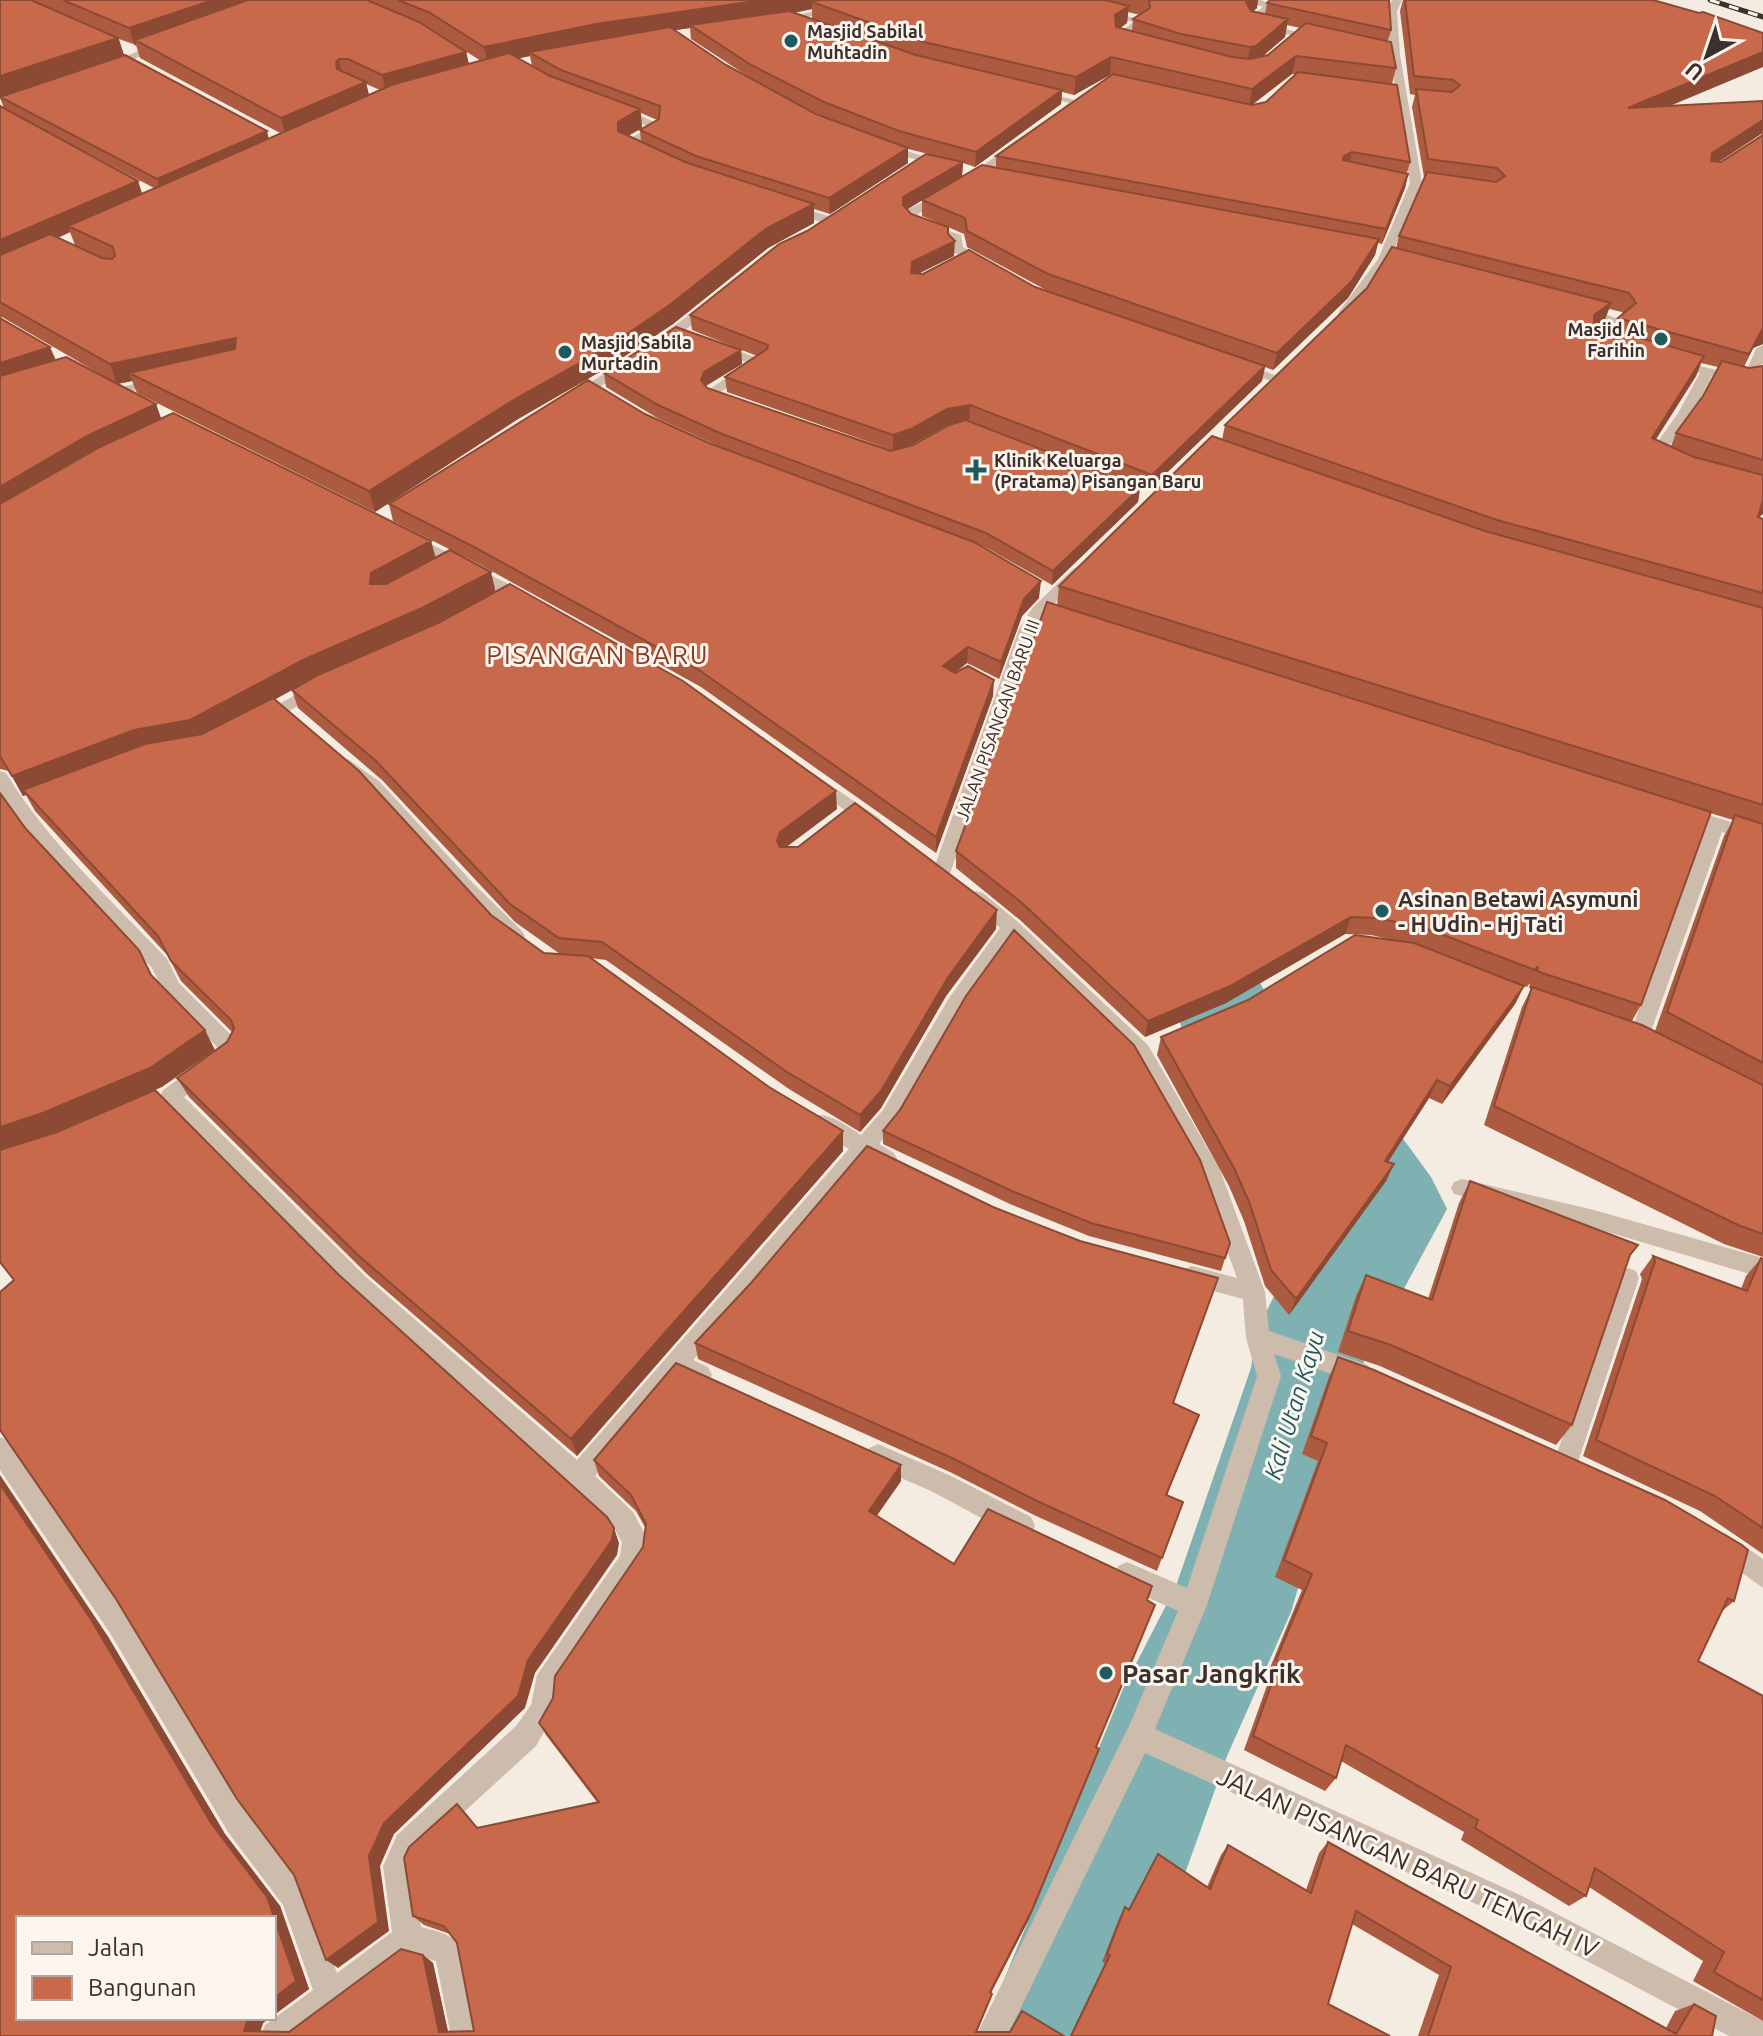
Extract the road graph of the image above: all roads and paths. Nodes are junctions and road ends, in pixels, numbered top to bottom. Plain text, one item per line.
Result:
1 (872, 0) edge
2 (1052, 0) edge
3 (1250, 0) edge
4 (1397, 0) edge
5 (791, 19) junction
6 (763, 23) edge
7 (807, 24) edge
8 (1299, 35) junction
9 (168, 42) edge
10 (1332, 42) edge
11 (1289, 43) edge
12 (1142, 48) edge
13 (122, 49) dead end
14 (1379, 52) edge
15 (1395, 55) junction
16 (132, 56) junction
17 (142, 65) edge
18 (100, 70) edge
19 (1019, 87) edge
20 (1385, 91) edge
21 (1400, 96) junction
22 (1417, 101) edge
23 (605, 104) edge
24 (1053, 119) edge
25 (1029, 137) edge
26 (873, 143) edge
27 (654, 160) edge
28 (981, 173) junction
29 (1004, 177) edge
30 (1409, 178) junction
31 (1431, 185) edge
32 (777, 203) edge
33 (844, 212) edge
34 (831, 221) junction
35 (812, 234) edge
36 (970, 256) junction
37 (957, 263) edge
38 (997, 272) edge
39 (717, 301) edge
40 (1572, 307) edge
41 (1333, 324) edge
42 (689, 337) junction
43 (1610, 346) edge
44 (1763, 349) edge
45 (1652, 356) edge
46 (1230, 363) edge
47 (1289, 368) edge
48 (1708, 371) junction
49 (176, 377) edge
50 (582, 395) edge
51 (142, 404) edge
52 (744, 405) edge
53 (1680, 468) edge
54 (390, 528) edge
55 (455, 561) junction
56 (1086, 564) edge
57 (432, 574) edge
58 (542, 608) edge
59 (340, 677) edge
60 (281, 707) junction
61 (303, 726) edge
62 (243, 730) edge
63 (335, 754) edge
64 (805, 773) edge
65 (13, 795) edge
66 (1665, 807) edge
67 (1716, 823) junction
68 (892, 836) edge
69 (1763, 839) edge
70 (1011, 927) junction
71 (530, 946) edge
72 (1664, 1048) edge
73 (804, 1113) edge
74 (863, 1148) junction
75 (904, 1168) edge
76 (1462, 1188) dead end
77 (1763, 1268) edge
78 (1178, 1272) edge
79 (1628, 1278) edge
80 (1254, 1292) junction
81 (1258, 1338) junction
82 (675, 1363) junction
83 (718, 1383) edge
84 (1384, 1383) edge
85 (858, 1446) edge
86 (0, 1449) edge
87 (1540, 1453) edge
88 (578, 1477) junction
89 (1038, 1533) edge
90 (1709, 1535) edge
91 (1109, 1566) edge
92 (1763, 1575) edge
93 (1194, 1605) junction
94 (1156, 1744) junction
95 (408, 1939) junction
96 (330, 1996) junction
97 (276, 2036) edge
98 (466, 2036) edge
99 (991, 2036) edge
100 (1760, 2036) edge

1 - 5 street
2 - 12 street
3 - 8 street
4 - 15 street
5 - 6 street
5 - 7 street
8 - 10 street
8 - 11 street
9 - 16 street
13 - 16 street
14 - 15 street
15 - 21 street
16 - 17 street
16 - 18 street
19 - 24 street
20 - 21 street
21 - 22 street
21 - 30 street
23 - 27 street
25 - 28 street
26 - 28 street
28 - 29 street
28 - 36 street
30 - 31 street
30 - 41 street
32 - 34 street
33 - 34 street
34 - 35 street
36 - 37 street
36 - 38 street
39 - 42 street
40 - 43 street
42 - 50 street
42 - 52 street
44 - 48 street
45 - 48 street
46 - 47 street
48 - 53 street
49 - 51 street
54 - 55 street
55 - 57 street
55 - 58 street
56 - 70 street, JALAN PISANGAN BARU III
59 - 60 street
60 - 61 street
60 - 62 street
63 - 71 street
64 - 68 street
65 - 88 street
66 - 67 street
67 - 69 street
67 - 72 street
70 - 74 street
70 - 80 street
73 - 74 street
74 - 75 street
74 - 82 street
76 - 77 street
78 - 80 street
79 - 87 street
80 - 81 street
81 - 84 street
81 - 93 street
82 - 83 street
82 - 88 street
85 - 89 street
86 - 96 street
88 - 95 street
90 - 92 street
91 - 93 street
93 - 94 street
94 - 99 street
94 - 100 street, JALAN PISANGAN BARU TENGAH IV
95 - 96 street
95 - 98 street
96 - 97 street

